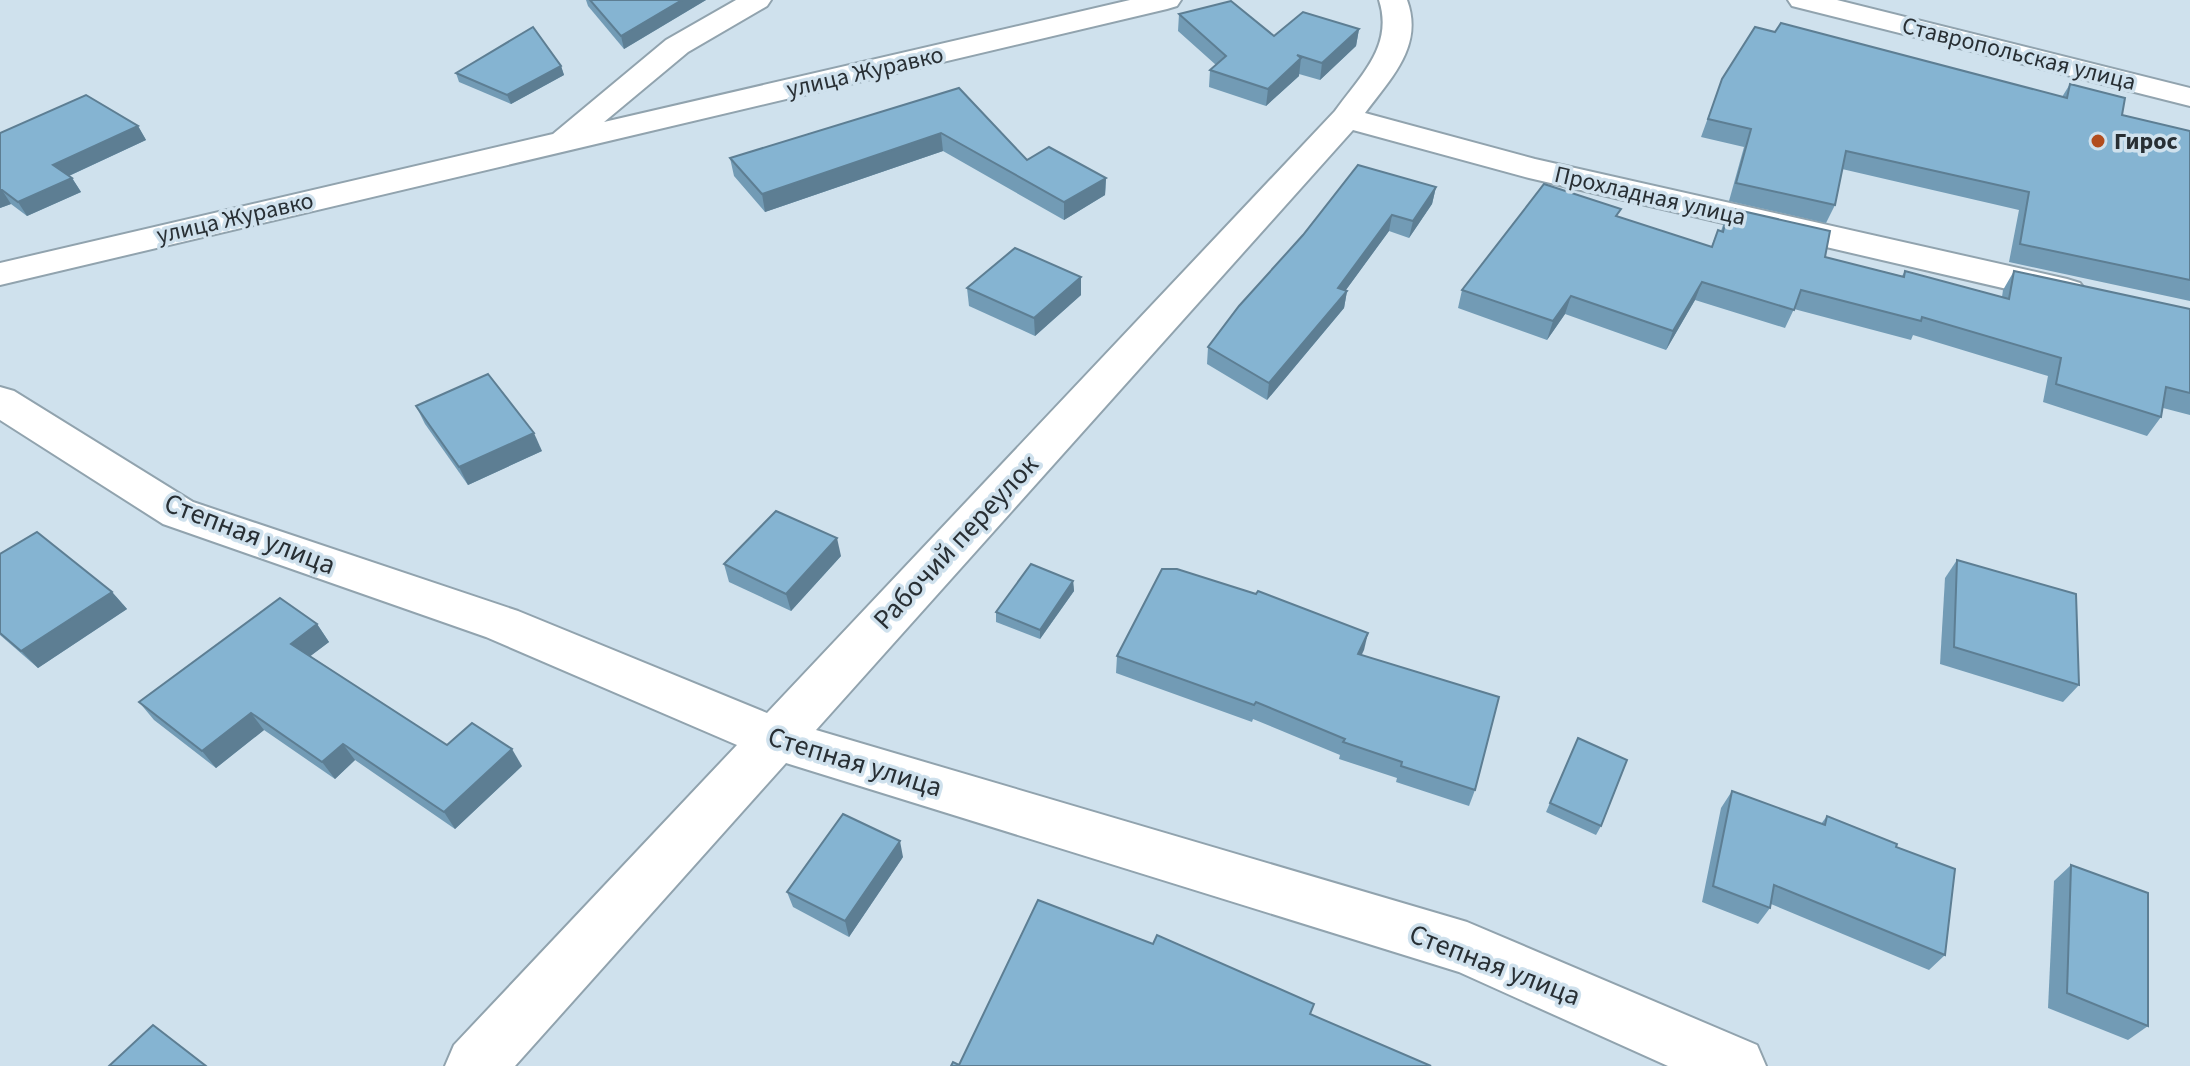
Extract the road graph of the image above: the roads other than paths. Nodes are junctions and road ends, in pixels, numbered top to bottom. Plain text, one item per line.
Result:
1 (757, 0) edge
2 (1167, 0) edge
3 (1393, 0) edge
4 (1802, 0) edge
5 (2190, 97) edge
6 (1346, 118) junction
7 (563, 140) junction
8 (0, 274) edge
9 (2103, 299) edge
10 (0, 401) edge
11 (775, 739) junction
12 (475, 1066) edge
13 (1736, 1066) edge

1 - 7 street, улица Журавко
2 - 7 street, улица Журавко
3 - 6 street, Рабочий переулок
4 - 5 street, Ставропольская улица
6 - 9 street, Прохладная улица
6 - 11 street, Рабочий переулок
7 - 8 street, улица Журавко
10 - 11 street, Степная улица
11 - 12 street, Рабочий переулок
11 - 13 street, Степная улица

